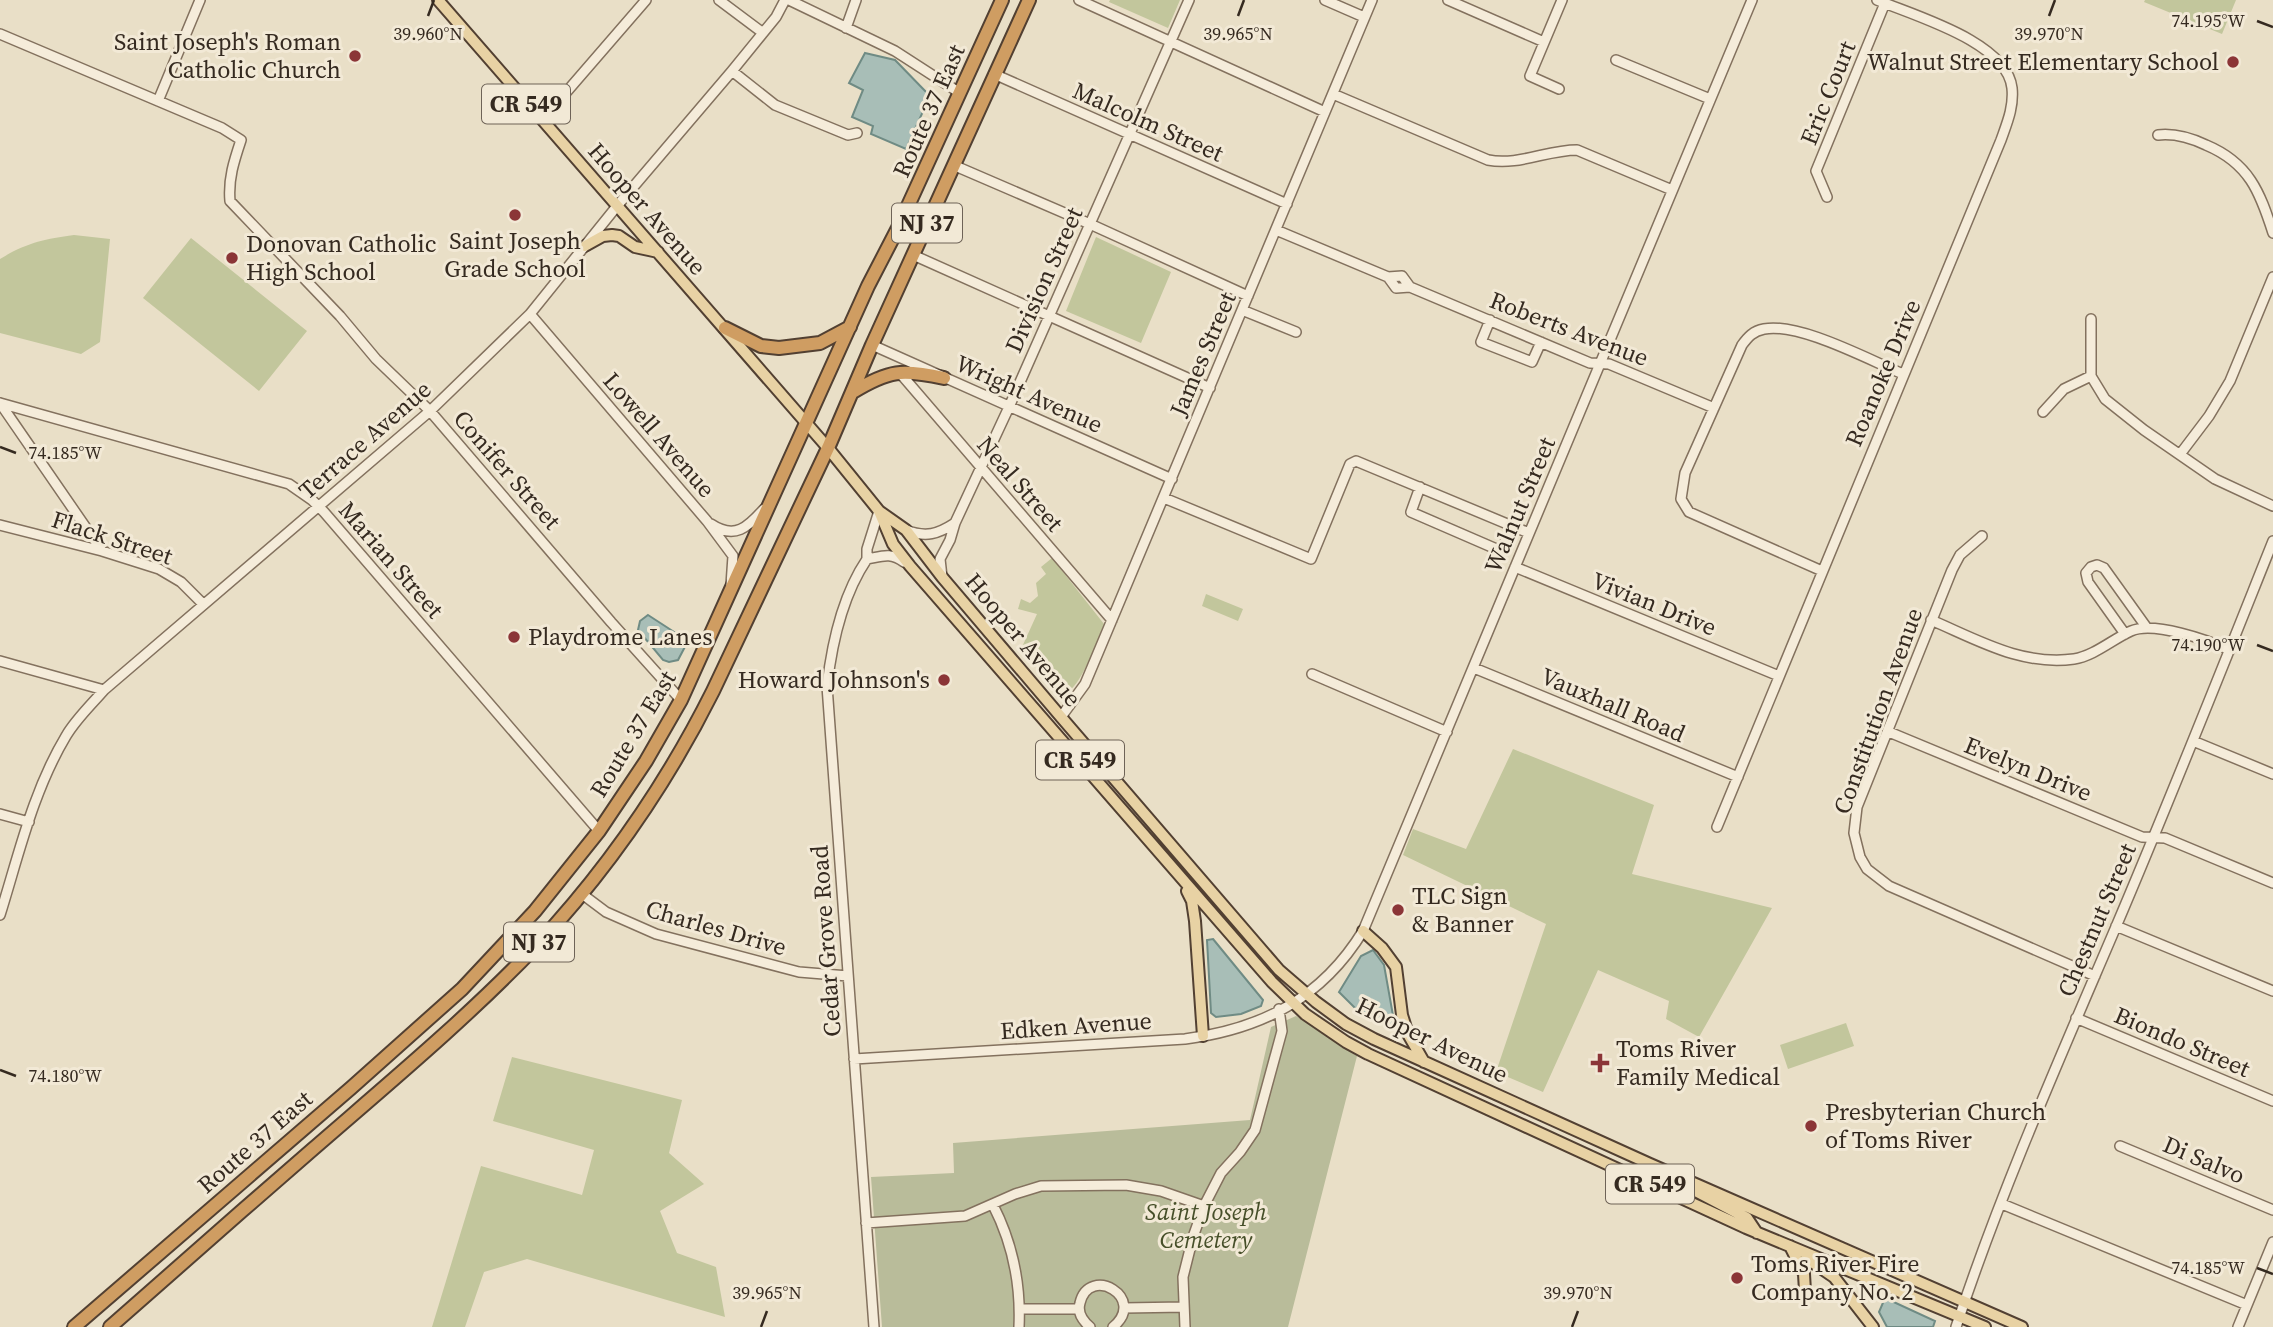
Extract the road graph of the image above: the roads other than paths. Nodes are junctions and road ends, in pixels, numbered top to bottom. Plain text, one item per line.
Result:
1 (200, 0) edge
2 (438, 0) edge
3 (646, 0) edge
4 (719, 0) edge
5 (787, 0) edge
6 (856, 0) edge
7 (1029, 0) edge
8 (1079, 0) edge
9 (1189, 0) edge
10 (1325, 0) edge
11 (1372, 0) edge
12 (1448, 0) edge
13 (1562, 0) edge
14 (1752, 0) edge
15 (999, 1) edge
16 (1881, 2) edge
17 (1364, 18) junction
18 (846, 28) junction
19 (763, 33) junction
20 (0, 34) edge
21 (1171, 41) junction
22 (1544, 42) junction
23 (1616, 60) dead end
24 (732, 71) junction
25 (994, 75) junction
26 (1559, 89) dead end
27 (960, 93) junction
28 (1333, 94) junction
29 (1710, 99) junction
30 (158, 101) junction
31 (1325, 112) junction
32 (535, 114) junction
33 (857, 133) dead end
34 (1130, 135) junction
35 (2158, 135) dead end
36 (953, 165) junction
37 (1672, 190) junction
38 (1827, 197) dead end
39 (1287, 204) junction
40 (617, 206) junction
41 (2270, 213) edge
42 (1090, 224) junction
43 (1276, 230) junction
44 (2273, 233) edge
45 (584, 246) junction
46 (658, 253) junction
47 (913, 255) junction
48 (2273, 277) edge
49 (1248, 296) junction
50 (1242, 310) junction
51 (530, 314) junction
52 (1049, 316) junction
53 (2091, 319) dead end
54 (1490, 320) junction
55 (850, 327) junction
56 (725, 328) junction
57 (1296, 331) dead end
58 (1541, 342) junction
59 (872, 345) junction
60 (1600, 365) junction
61 (900, 373) junction
62 (1903, 374) junction
63 (2091, 376) junction
64 (944, 378) junction
65 (1210, 388) junction
66 (852, 393) junction
67 (0, 403) edge
68 (1009, 407) junction
69 (1714, 408) junction
70 (430, 411) junction
71 (2043, 412) dead end
72 (807, 425) junction
73 (828, 448) junction
74 (2181, 453) junction
75 (980, 468) junction
76 (1172, 479) junction
77 (1420, 487) junction
78 (774, 496) junction
79 (1164, 498) junction
80 (318, 506) junction
81 (2273, 506) edge
82 (879, 510) junction
83 (708, 522) junction
84 (955, 523) junction
85 (0, 525) edge
86 (1512, 526) junction
87 (906, 530) junction
88 (1529, 533) junction
89 (1982, 536) dead end
90 (2273, 541) edge
91 (102, 551) junction
92 (867, 559) junction
93 (910, 566) junction
94 (1515, 567) junction
95 (1822, 571) junction
96 (942, 577) junction
97 (730, 592) junction
98 (203, 604) junction
99 (1112, 620) junction
100 (1931, 620) junction
101 (2147, 628) junction
102 (2125, 634) junction
103 (2230, 650) junction
104 (0, 661) edge
105 (1474, 668) junction
106 (1312, 674) dead end
107 (1779, 676) junction
108 (104, 690) junction
109 (681, 700) junction
110 (1061, 718) junction
111 (1447, 732) junction
112 (1889, 732) junction
113 (2193, 741) junction
114 (2273, 774) edge
115 (1738, 777) junction
116 (0, 814) edge
117 (29, 822) junction
118 (1717, 827) dead end
119 (599, 831) junction
120 (2153, 837) junction
121 (1183, 882) junction
122 (2273, 883) edge
123 (582, 894) junction
124 (0, 915) edge
125 (2116, 926) junction
126 (1363, 931) junction
127 (848, 976) junction
128 (2095, 976) junction
129 (2273, 991) edge
130 (1306, 995) junction
131 (1292, 1002) junction
132 (1279, 1009) junction
133 (2077, 1018) junction
134 (1203, 1036) junction
135 (854, 1059) junction
136 (1424, 1062) junction
137 (2273, 1101) edge
138 (2120, 1146) dead end
139 (1650, 1164) junction
140 (2001, 1204) junction
141 (993, 1205) junction
142 (1204, 1206) junction
143 (2273, 1210) edge
144 (866, 1223) junction
145 (1757, 1233) junction
146 (2273, 1242) edge
147 (1790, 1246) junction
148 (1805, 1291) dead end
149 (1964, 1301) junction
150 (2247, 1305) junction
151 (1184, 1307) junction
152 (1079, 1308) junction
153 (1124, 1308) junction
154 (1020, 1309) junction
155 (1960, 1315) junction
156 (74, 1327) edge
157 (110, 1327) edge
158 (874, 1327) edge
159 (1019, 1327) edge
160 (1090, 1327) edge
161 (1113, 1327) edge
162 (1185, 1327) edge
163 (1873, 1327) edge
164 (1956, 1327) edge
165 (1985, 1327) edge
166 (2022, 1327) edge
167 (2238, 1327) edge

1 - 30 street
2 - 32 main road, Hooper Avenue / CR 549
3 - 32 street
4 - 19 street
5 - 18 street
5 - 19 street, Terrace Avenue
6 - 18 street
7 - 25 highway, Route 37 East / NJ 37
8 - 21 street
9 - 21 street, Division Street
10 - 17 street
11 - 17 street, James Street
12 - 22 street
13 - 22 street
14 - 29 street, Walnut Street
15 - 27 highway, Route 37 East / NJ 37
16 - 38 street, Eric Court
16 - 62 street, Roanoke Drive
17 - 28 street, James Street
18 - 27 street
19 - 24 street, Terrace Avenue
20 - 30 street
21 - 31 street
21 - 34 street, Division Street
22 - 26 street
23 - 29 street
24 - 33 street
24 - 40 street, Terrace Avenue
25 - 34 street, Malcolm Street
25 - 36 highway, Route 37 East / NJ 37
27 - 55 highway, Route 37 East / NJ 37
28 - 31 street, James Street
28 - 37 street
29 - 37 street, Walnut Street
30 - 70 street, Conifer Street
31 - 39 street, James Street
32 - 40 main road, Hooper Avenue / CR 549
34 - 39 street, Malcolm Street
34 - 42 street, Division Street
35 - 41 street
36 - 42 street
36 - 47 highway, Route 37 East / NJ 37
37 - 60 street, Walnut Street
39 - 43 street, James Street
40 - 45 street, Terrace Avenue
40 - 46 main road, Hooper Avenue / CR 549
41 - 44 street
42 - 49 street
42 - 52 street, Division Street
43 - 49 street, James Street
43 - 54 street, Roberts Avenue
45 - 46 main road
45 - 51 street, Terrace Avenue
46 - 56 main road, Hooper Avenue / CR 549
47 - 52 street
47 - 59 highway, Route 37 East / NJ 37
48 - 74 street
49 - 50 street, James Street
50 - 57 street
50 - 65 street, James Street
51 - 70 street, Terrace Avenue
51 - 83 street, Lowell Avenue
52 - 65 street
52 - 68 street, Division Street
53 - 63 street
54 - 58 street, Roberts Avenue
54 - 58 street
55 - 56 highway
55 - 72 highway, Route 37 East / NJ 37
56 - 72 main road, Hooper Avenue / CR 549
58 - 60 street, Roberts Avenue
59 - 64 street, Wright Avenue
59 - 66 highway, Route 37 East / NJ 37
60 - 69 street, Roberts Avenue
60 - 88 street, Walnut Street
61 - 64 highway
61 - 66 highway
61 - 75 street, Neal Street
62 - 69 street
62 - 95 street, Roanoke Drive
63 - 71 street
63 - 74 street
64 - 68 street, Wright Avenue
65 - 76 street, James Street
66 - 73 highway, Route 37 East / NJ 37
67 - 80 street, Marian Street
67 - 91 street
68 - 75 street, Division Street
68 - 76 street, Wright Avenue
69 - 95 street
70 - 80 street, Terrace Avenue
70 - 109 street, Conifer Street
72 - 73 main road, Hooper Avenue / CR 549
72 - 78 highway, Route 37 East / NJ 37
73 - 82 main road, Hooper Avenue / CR 549
73 - 123 highway, Route 37 East / NJ 37
74 - 81 street
75 - 84 street, Division Street
75 - 99 street, Neal Street
76 - 79 street, James Street
77 - 79 street
77 - 86 street
77 - 86 street
78 - 83 street
78 - 97 highway, Route 37 East / NJ 37
79 - 99 street, James Street
80 - 98 street, Terrace Avenue
80 - 119 street, Marian Street
82 - 87 main road, Hooper Avenue / CR 549
82 - 92 street, Cedar Grove Road
82 - 93 main road, Hooper Avenue / CR 549
83 - 97 street, Lowell Avenue
84 - 87 street
84 - 96 street, Division Street
85 - 91 street, Flack Street
86 - 88 street
87 - 96 main road, Hooper Avenue / CR 549
88 - 94 street, Walnut Street
89 - 100 street, Constitution Avenue
90 - 103 street, Chestnut Street
91 - 98 street, Flack Street
92 - 93 street
92 - 127 street, Cedar Grove Road
93 - 121 main road, Hooper Avenue / CR 549
94 - 105 street, Walnut Street
94 - 107 street, Vivian Drive
95 - 107 street, Roanoke Drive
96 - 110 main road, Hooper Avenue / CR 549
97 - 109 highway, Route 37 East / NJ 37
98 - 108 street, Terrace Avenue
99 - 110 street, James Street
100 - 102 street
100 - 112 street, Constitution Avenue
101 - 102 street
101 - 102 street
101 - 103 street
103 - 113 street, Chestnut Street
104 - 108 street
105 - 111 street, Walnut Street
105 - 115 street, Vauxhall Road
106 - 111 street
107 - 115 street, Roanoke Drive
108 - 117 street, Terrace Avenue
109 - 119 highway, Route 37 East / NJ 37
110 - 130 main road, Hooper Avenue / CR 549
111 - 126 street, Walnut Street
112 - 120 street, Evelyn Drive
112 - 128 street, Constitution Avenue
113 - 114 street
113 - 120 street, Chestnut Street
115 - 118 street, Roanoke Drive
116 - 117 street
117 - 124 street, Terrace Avenue
119 - 156 highway, Route 37 East / NJ 37
120 - 122 street, Evelyn Drive
120 - 125 street, Chestnut Street
121 - 131 main road, Hooper Avenue / CR 549
121 - 134 main road
123 - 127 street, Charles Drive
123 - 157 highway, Route 37 East / NJ 37
125 - 128 street, Chestnut Street
125 - 129 street
126 - 130 street, Walnut Street
126 - 136 main road
127 - 135 street, Cedar Grove Road
128 - 133 street, Chestnut Street
130 - 131 street, Walnut Street
130 - 136 main road, Hooper Avenue / CR 549
131 - 132 street, Edken Avenue
131 - 145 main road, Hooper Avenue / CR 549
132 - 134 street, Edken Avenue
132 - 142 street
133 - 137 street, Biondo Street
133 - 140 street, Chestnut Street
134 - 135 street, Edken Avenue
135 - 144 street, Cedar Grove Road
136 - 139 main road, Hooper Avenue / CR 549
138 - 143 street, Di Salvo
139 - 145 main road
139 - 149 main road, Hooper Avenue / CR 549
140 - 149 street, Chestnut Street
140 - 150 street
141 - 142 street
141 - 144 street
141 - 154 street
142 - 151 street
144 - 158 street, Cedar Grove Road
145 - 147 main road, Hooper Avenue / CR 549
146 - 150 street
147 - 148 main road
147 - 155 main road, Hooper Avenue / CR 549
147 - 163 main road
149 - 155 street, Chestnut Street
149 - 166 main road, Hooper Avenue / CR 549
150 - 167 street
151 - 153 street
151 - 162 street
152 - 153 street
152 - 154 street
152 - 160 street
153 - 161 street
154 - 159 street
155 - 164 street, Chestnut Street
155 - 165 main road, Hooper Avenue / CR 549

